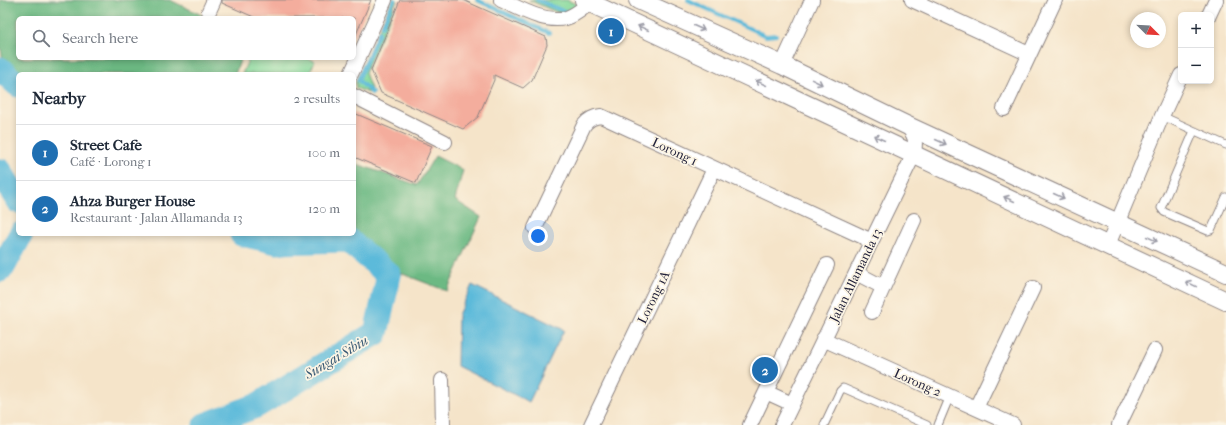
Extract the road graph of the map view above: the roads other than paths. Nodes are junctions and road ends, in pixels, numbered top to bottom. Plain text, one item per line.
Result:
1 (385, 0) edge
2 (501, 0) edge
3 (638, 0) edge
4 (812, 0) edge
5 (912, 0) edge
6 (1055, 0) edge
7 (1216, 0) edge
8 (587, 1) edge
9 (1210, 12) edge
10 (1029, 54) junction
11 (782, 65) junction
12 (352, 72) edge
13 (1178, 81) edge
14 (356, 97) edge
15 (1004, 109) dead end
16 (1162, 116) junction
17 (906, 126) junction
18 (1194, 131) junction
19 (445, 142) dead end
20 (1226, 145) edge
21 (914, 154) junction
22 (714, 169) junction
23 (1226, 197) edge
24 (914, 220) dead end
25 (1117, 223) junction
26 (535, 228) dead end
27 (872, 241) junction
28 (1108, 245) junction
29 (827, 265) dead end
30 (856, 273) junction
31 (1226, 273) edge
32 (883, 287) junction
33 (1033, 288) dead end
34 (1226, 301) edge
35 (872, 312) dead end
36 (824, 340) junction
37 (1155, 350) dead end
38 (442, 380) dead end
39 (766, 392) junction
40 (950, 396) junction
41 (792, 404) junction
42 (976, 408) junction
43 (784, 424) edge
44 (442, 425) edge
45 (591, 425) edge
46 (750, 425) edge
47 (824, 425) edge
48 (927, 425) edge
49 (938, 425) edge
50 (1013, 425) edge
51 (1119, 425) edge

1 - 12 street
2 - 8 street
3 -> 11 street
4 - 11 street
5 - 10 street
6 - 10 street
7 - 9 street
21 -> 8 street
10 - 15 street
11 -> 17 street
13 - 16 street
14 - 19 street
16 - 18 lane
16 - 25 street
17 - 21 street, Jalan Allamanda 13
17 -> 25 street
18 - 20 lane
18 - 23 lane
21 - 27 street, Jalan Allamanda 13
28 -> 21 street
22 - 26 street, Lorong 1
22 - 27 street, Lorong 1
22 - 45 street, Lorong 1A
24 - 32 street
25 - 28 street
25 -> 31 street
27 - 30 street, Jalan Allamanda 13
34 -> 28 street
29 - 39 street
30 - 32 street
30 - 36 street, Jalan Allamanda 13
32 - 35 street
33 - 42 street
36 - 40 street, Lorong 2
36 - 41 street, Jalan Allamanda 13
37 - 51 street
38 - 44 street
39 - 41 street
39 - 46 street
40 - 42 street, Lorong 2
40 - 49 lane
41 - 43 street, Jalan Allamanda 13
42 - 50 street, Lorong 2
47 - 48 lane

